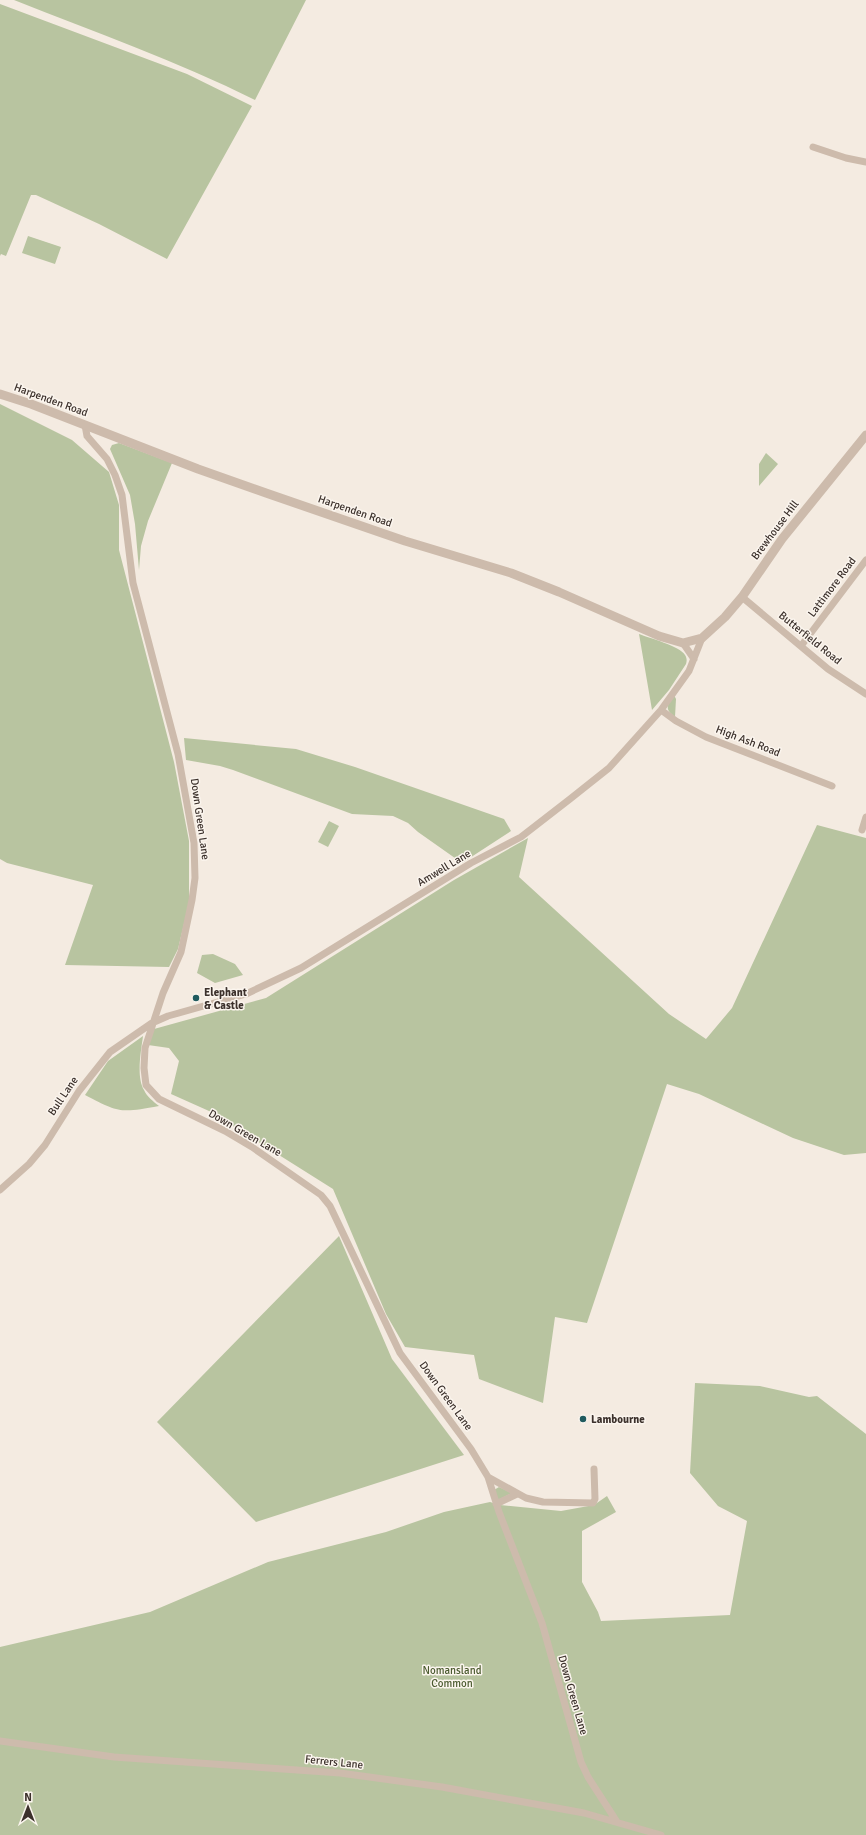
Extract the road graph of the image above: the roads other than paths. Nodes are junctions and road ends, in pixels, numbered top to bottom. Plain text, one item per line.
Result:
1 (813, 147) dead end
2 (866, 162) edge
3 (0, 394) edge
4 (85, 425) junction
5 (866, 435) edge
6 (866, 560) edge
7 (742, 597) junction
8 (702, 638) junction
9 (683, 643) junction
10 (801, 646) junction
11 (694, 659) junction
12 (866, 694) edge
13 (661, 710) junction
14 (832, 786) dead end
15 (866, 817) edge
16 (862, 830) dead end
17 (152, 1023) junction
18 (0, 1190) edge
19 (594, 1469) dead end
20 (488, 1477) junction
21 (517, 1494) junction
22 (496, 1504) junction
23 (0, 1741) edge
24 (617, 1822) junction
25 (661, 1835) edge

1 - 2 street
3 - 4 street, Harpenden Road
4 - 9 street, Harpenden Road
4 - 17 street, Down Green Lane
5 - 7 street, Brewhouse Hill
6 - 10 street, Lattimore Road
7 - 8 street, Brewhouse Hill
7 - 10 street, Butterfield Road
8 - 9 street
8 - 11 street, Amwell Lane
9 - 11 street
10 - 12 street, Butterfield Road
11 - 13 street, Amwell Lane
13 - 14 street, High Ash Road
13 - 17 street, Amwell Lane
15 - 16 street
17 - 18 street, Bull Lane
17 - 20 street, Down Green Lane
19 - 21 street
20 - 21 street
20 - 22 street, Down Green Lane
21 - 22 street
22 - 24 street, Down Green Lane
23 - 24 street, Ferrers Lane
24 - 25 street, Ferrers Lane

